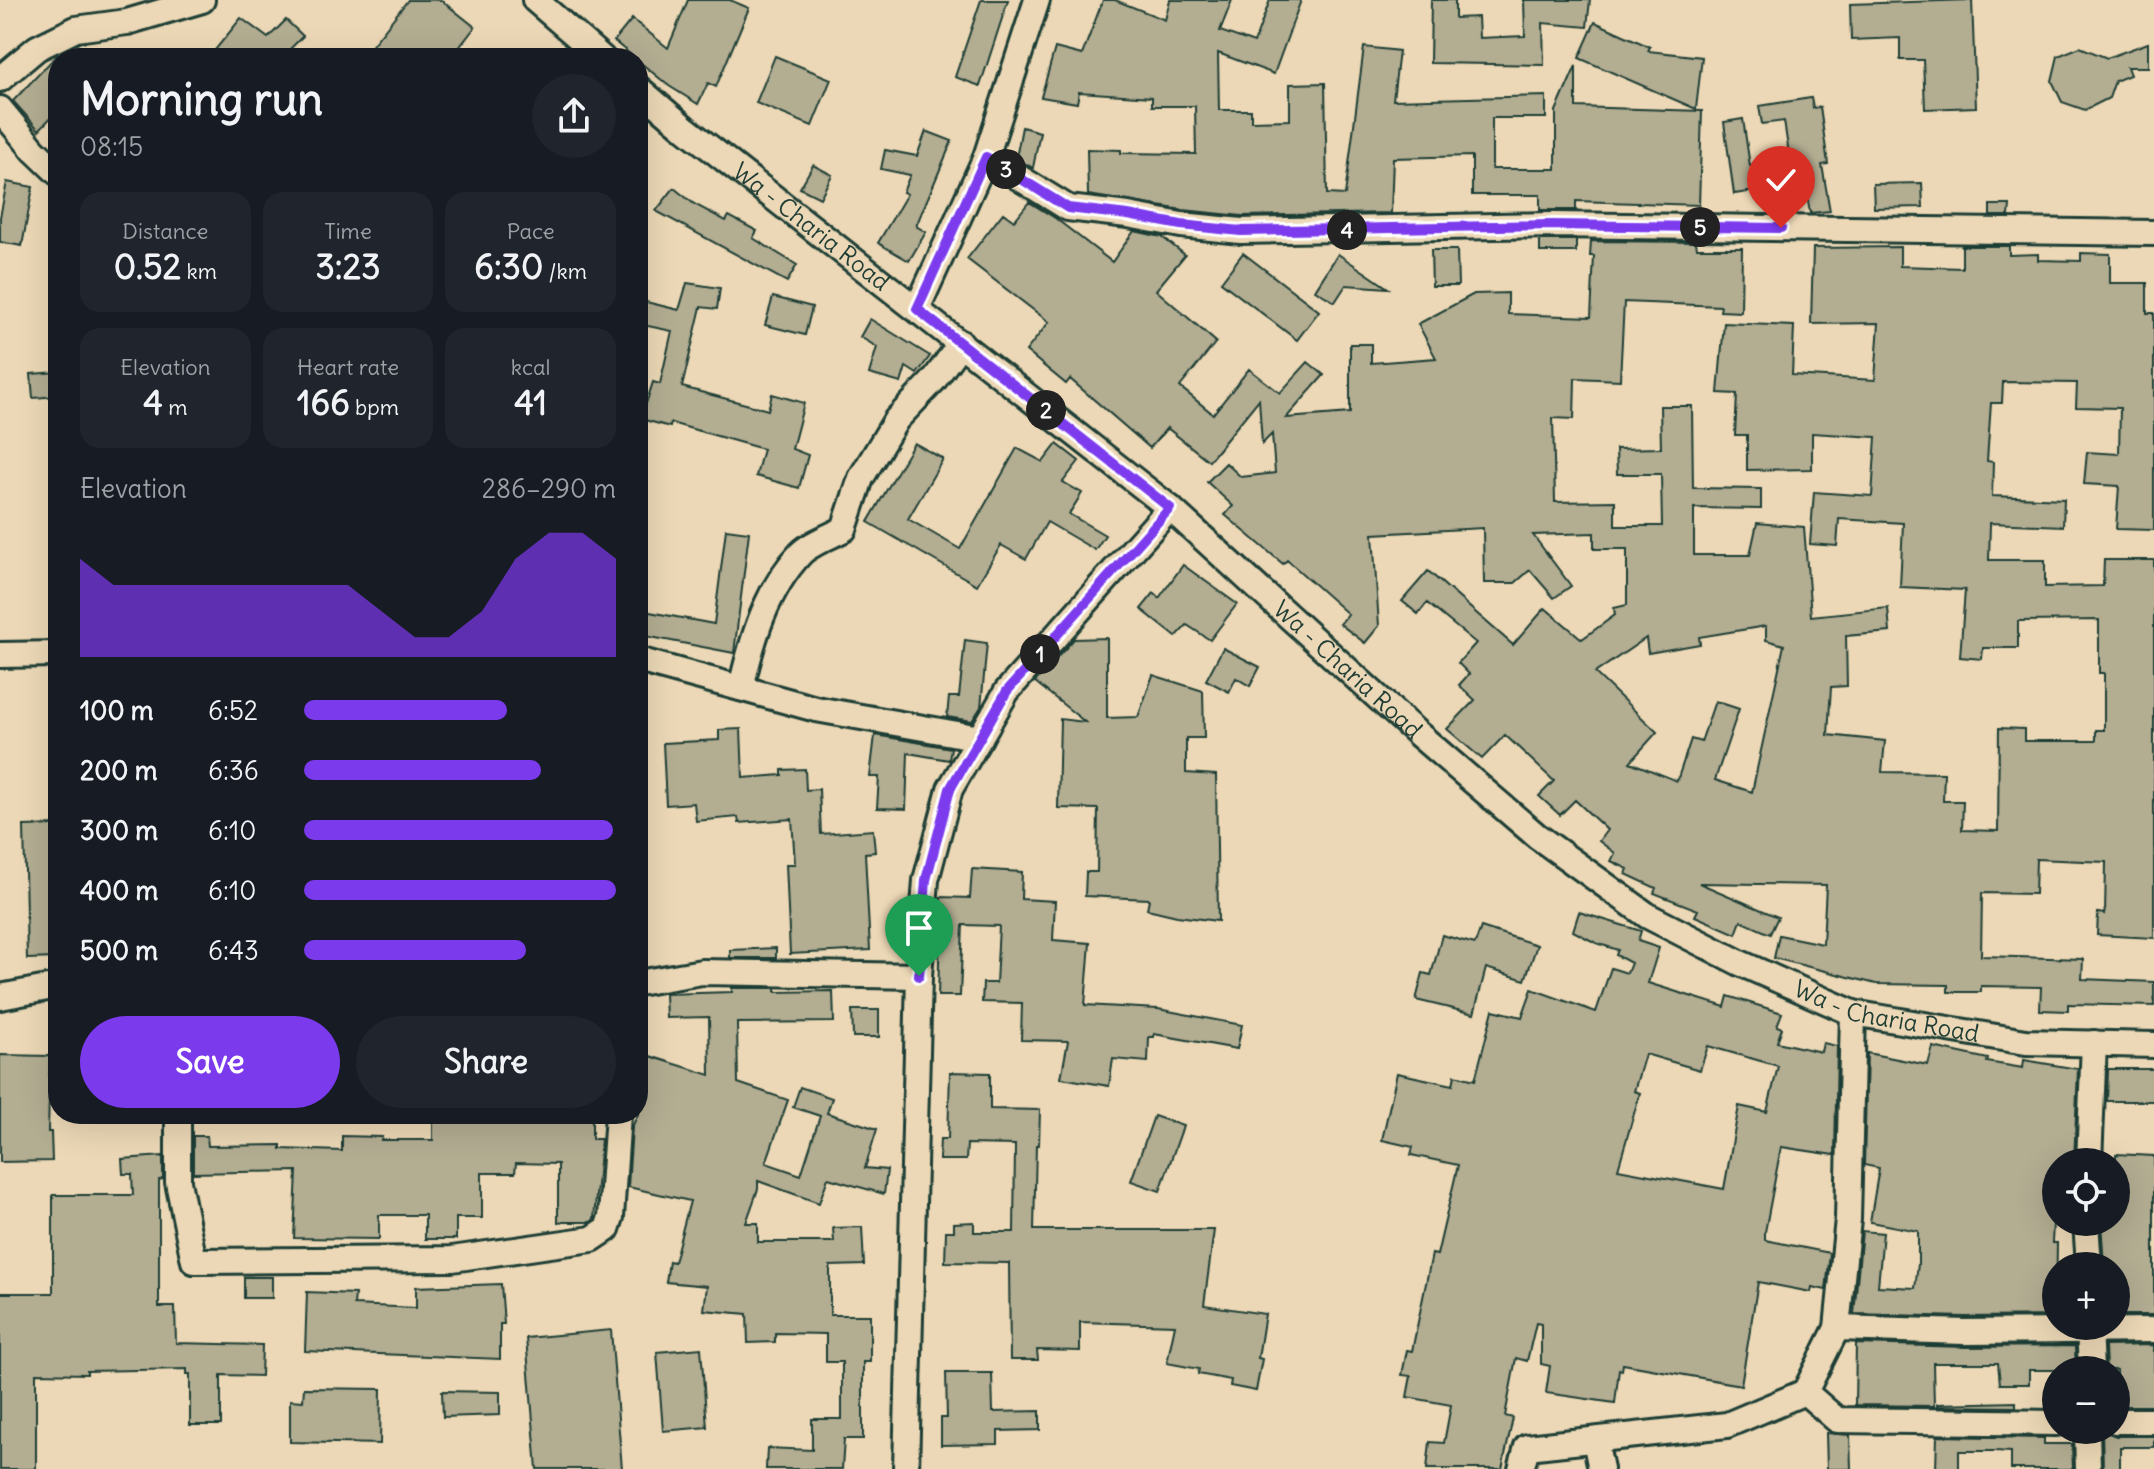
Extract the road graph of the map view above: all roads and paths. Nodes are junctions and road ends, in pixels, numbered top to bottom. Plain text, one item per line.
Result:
1 (202, 0) edge
2 (535, 0) edge
3 (1037, 0) edge
4 (590, 48) edge
5 (0, 79) edge
6 (648, 97) edge
7 (0, 109) edge
8 (986, 157) junction
9 (48, 163) edge
10 (2154, 233) edge
11 (917, 309) junction
12 (961, 343) junction
13 (1170, 508) junction
14 (48, 654) edge
15 (0, 655) edge
16 (648, 663) edge
17 (741, 688) junction
18 (980, 738) junction
19 (919, 976) junction
20 (648, 981) edge
21 (48, 988) edge
22 (0, 997) edge
23 (1853, 1013) junction
24 (2094, 1043) junction
25 (2154, 1045) edge
26 (178, 1124) edge
27 (617, 1124) edge
28 (2090, 1148) edge
29 (1837, 1328) junction
30 (2130, 1329) edge
31 (2042, 1330) edge
32 (2154, 1330) edge
33 (1805, 1392) junction
34 (2130, 1421) edge
35 (2154, 1421) edge
36 (2042, 1423) edge
37 (1595, 1440) junction
38 (2087, 1444) edge
39 (906, 1469) edge
40 (1521, 1469) edge
41 (1601, 1469) edge
42 (2088, 1469) edge

1 - 5 street
2 - 4 street
3 - 8 street
6 - 11 street, Wa - Charia Road
7 - 9 street
8 - 10 street
8 - 11 street
11 - 12 street, Wa - Charia Road
12 - 13 street, Wa - Charia Road
12 - 17 street
13 - 18 street
13 - 23 street, Wa - Charia Road
14 - 15 street
16 - 17 street
17 - 18 street
18 - 19 street
19 - 20 street
19 - 39 street
21 - 22 street
23 - 24 street, Wa - Charia Road
23 - 29 street
24 - 25 street, Wa - Charia Road
24 - 28 street
26 - 27 street
29 - 31 street
29 - 33 street
30 - 32 street
33 - 36 street
33 - 37 street
34 - 35 street
37 - 40 street
37 - 41 street
38 - 42 street

